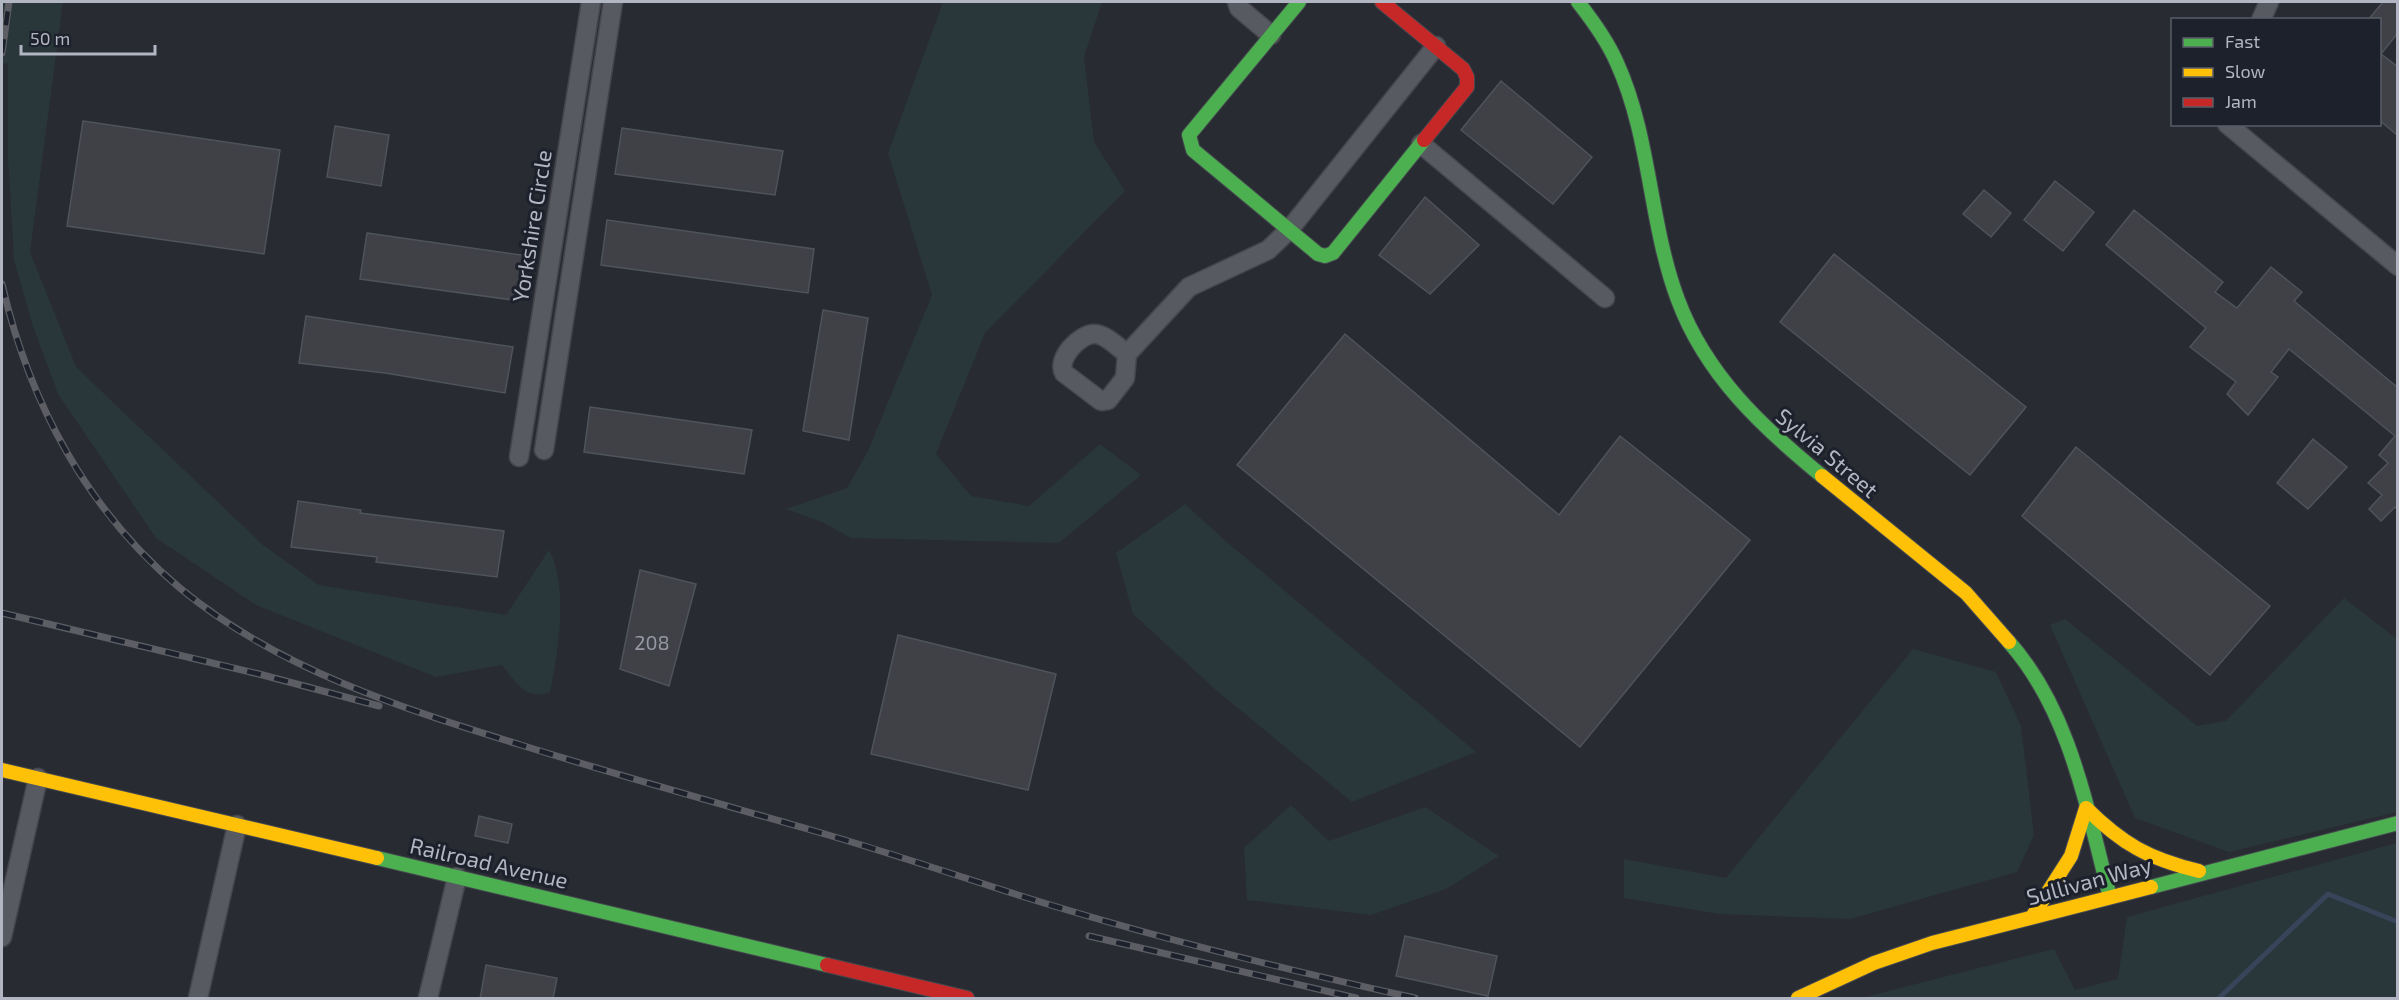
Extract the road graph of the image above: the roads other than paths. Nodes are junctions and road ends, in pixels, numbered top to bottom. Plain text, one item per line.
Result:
1 (591, 2) edge
2 (613, 2) edge
3 (1237, 2) edge
4 (1299, 2) edge
5 (1578, 2) edge
6 (2269, 2) edge
7 (1386, 3) edge
8 (2262, 18) edge
9 (1271, 36) junction
10 (1436, 46) junction
11 (2229, 126) edge
12 (1421, 144) junction
13 (1289, 230) junction
14 (2397, 266) edge
15 (1605, 298) dead end
16 (1127, 354) dead end
17 (544, 450) dead end
18 (519, 458) dead end
19 (2, 770) edge
20 (38, 778) junction
21 (2086, 808) junction
22 (2397, 823) edge
23 (237, 825) junction
24 (2205, 873) junction
25 (457, 877) junction
26 (2109, 897) junction
27 (2032, 917) junction
28 (2, 937) edge
29 (198, 999) edge
30 (428, 999) edge
31 (967, 999) edge
32 (1798, 999) edge

1 - 18 street, Yorkshire Circle
2 - 17 street, Yorkshire Circle
3 - 9 street
4 - 9 street
5 - 21 street, Sylvia Street
6 - 8 street
7 - 10 street
9 - 13 street
10 - 12 street
10 - 13 street
11 - 14 street
12 - 13 street
12 - 15 street
13 - 16 street
19 - 20 street, Railroad Avenue
20 - 23 street, Railroad Avenue
20 - 28 street
21 - 24 street
21 - 26 street, Sylvia Street
21 - 27 street
22 - 24 street, Sullivan Way
23 - 25 street, Railroad Avenue
23 - 29 street
24 - 26 street, Sullivan Way
25 - 30 street
25 - 31 street, Railroad Avenue
26 - 27 street, Sullivan Way
27 - 32 street, Sullivan Way

